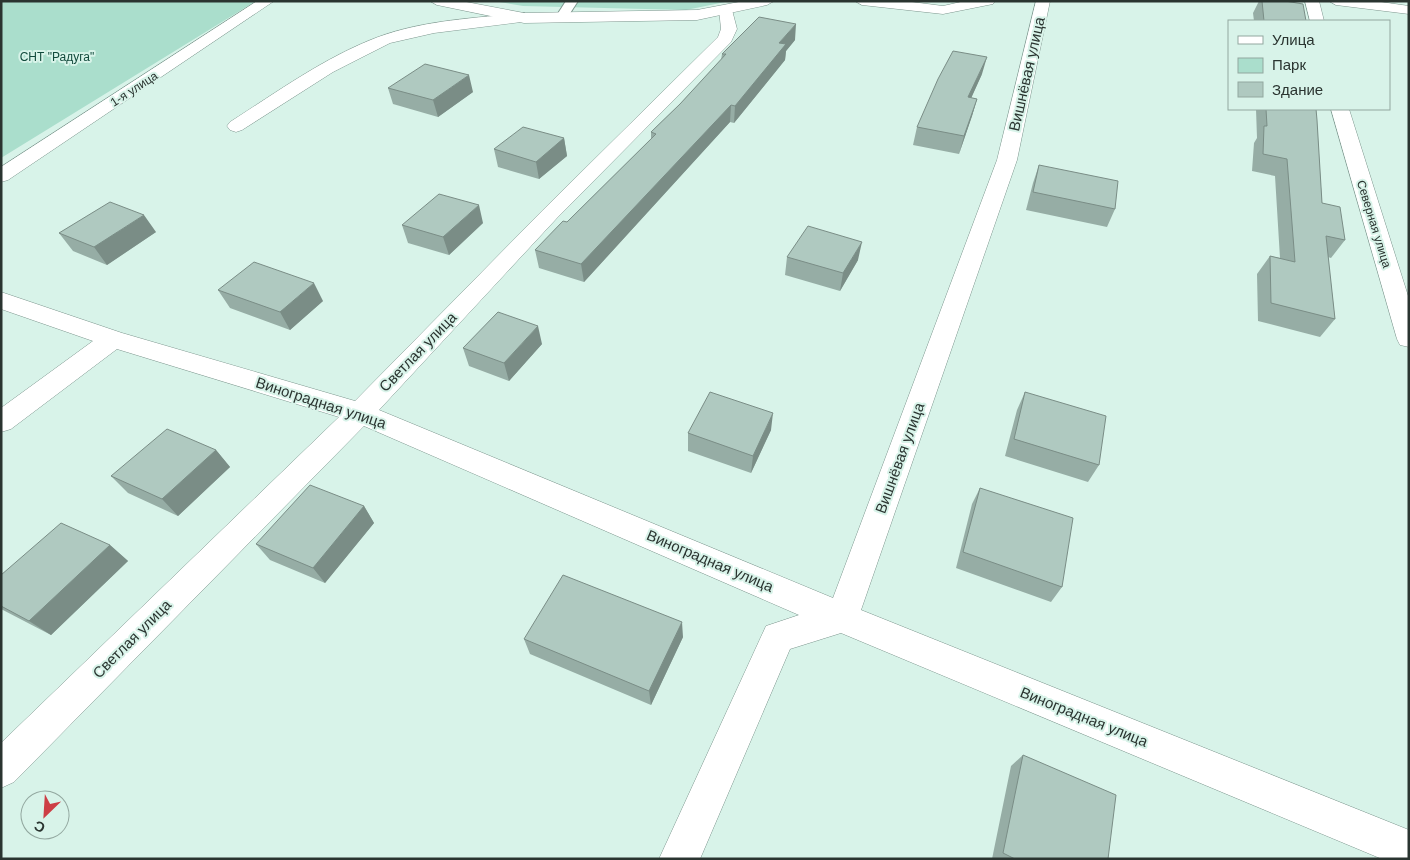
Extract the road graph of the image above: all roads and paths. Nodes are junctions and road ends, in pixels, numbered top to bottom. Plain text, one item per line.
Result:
1 (267, 1) edge
2 (438, 1) edge
3 (572, 1) edge
4 (767, 1) edge
5 (862, 1) edge
6 (988, 1) edge
7 (1044, 1) edge
8 (1312, 1) edge
9 (1336, 1) edge
10 (726, 10) junction
11 (1409, 10) edge
12 (524, 18) junction
13 (561, 18) junction
14 (1317, 20) edge
15 (1340, 110) edge
16 (236, 126) dead end
17 (1, 176) edge
18 (1, 300) edge
19 (113, 339) junction
20 (1409, 339) edge
21 (360, 413) junction
22 (1, 422) edge
23 (842, 618) junction
24 (1, 769) edge
25 (1409, 850) edge
26 (679, 859) edge

1 - 17 street, 1-я улица
2 - 12 street
3 - 13 lane
4 - 10 street
5 - 6 street
7 - 23 street, Вишнёвая улица
8 - 14 street
9 - 11 street
10 - 13 street
10 - 21 street, Светлая улица
12 - 13 street
12 - 16 street
15 - 20 street, Северная улица
18 - 19 street, Виноградная улица
19 - 21 street, Виноградная улица
19 - 22 street
21 - 23 street, Виноградная улица
21 - 24 street, Светлая улица
23 - 25 street, Виноградная улица
23 - 26 street

